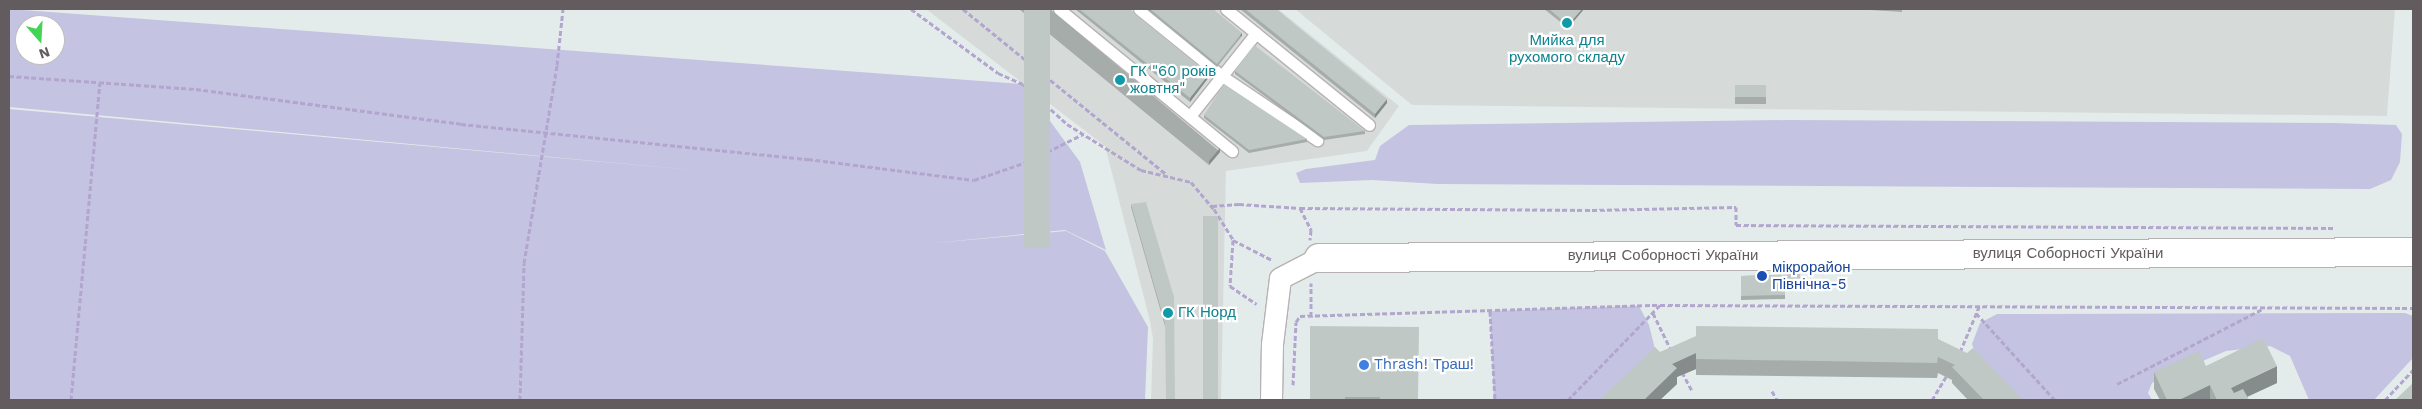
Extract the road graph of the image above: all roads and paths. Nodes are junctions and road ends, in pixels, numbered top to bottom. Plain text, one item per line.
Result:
1 (563, 9) edge
2 (911, 9) edge
3 (963, 9) edge
4 (1059, 9) edge
5 (1139, 9) edge
6 (1226, 9) edge
7 (1256, 33) junction
8 (9, 76) edge
9 (1222, 76) junction
10 (100, 82) junction
11 (1190, 116) junction
12 (1369, 125) dead end
13 (546, 132) junction
14 (1083, 134) junction
15 (1317, 140) dead end
16 (1232, 151) dead end
17 (1168, 175) junction
18 (1212, 206) junction
19 (2343, 228) dead end
20 (1233, 240) junction
21 (2413, 252) edge
22 (1319, 258) joint
23 (1294, 271) junction
24 (1660, 306) junction
25 (1979, 307) junction
26 (2264, 307) junction
27 (2413, 308) edge
28 (1490, 311) junction
29 (1653, 313) junction
30 (1976, 313) junction
31 (1275, 316) junction
32 (1672, 353) edge
33 (1959, 354) edge
34 (1680, 367) edge
35 (1950, 370) edge
36 (2413, 370) edge
37 (2117, 384) dead end
38 (1292, 390) dead end
39 (1692, 391) dead end
40 (1772, 391) dead end
41 (71, 400) edge
42 (520, 400) edge
43 (1271, 400) edge
44 (1495, 400) edge
45 (1568, 400) edge
46 (1777, 400) edge
47 (1932, 400) edge
48 (2055, 400) edge
49 (2385, 400) edge

1 - 13 path
2 - 14 path
3 - 17 path
4 - 11 lane
5 - 9 lane
6 - 7 lane
7 - 9 lane
7 - 12 lane
8 - 10 path
9 - 11 lane
9 - 15 lane
10 - 13 path
10 - 41 path
11 - 16 lane
13 - 14 path
13 - 42 path
14 - 17 path
17 - 18 path
18 - 19 path
18 - 20 path
20 - 23 path
20 - 31 path
21 - 22 street, вулиця Соборності України
22 - 23 street, вулиця Соборності України
23 - 31 street, вулиця Соборності України
24 - 25 path
24 - 28 path
24 - 29 path
25 - 26 path
25 - 30 path
26 - 27 path
26 - 37 path
28 - 38 path
28 - 44 path
29 - 32 path
29 - 45 path
30 - 33 path
30 - 48 path
31 - 43 street, вулиця Соборності України
34 - 39 path
35 - 47 path
36 - 49 path
40 - 46 path

